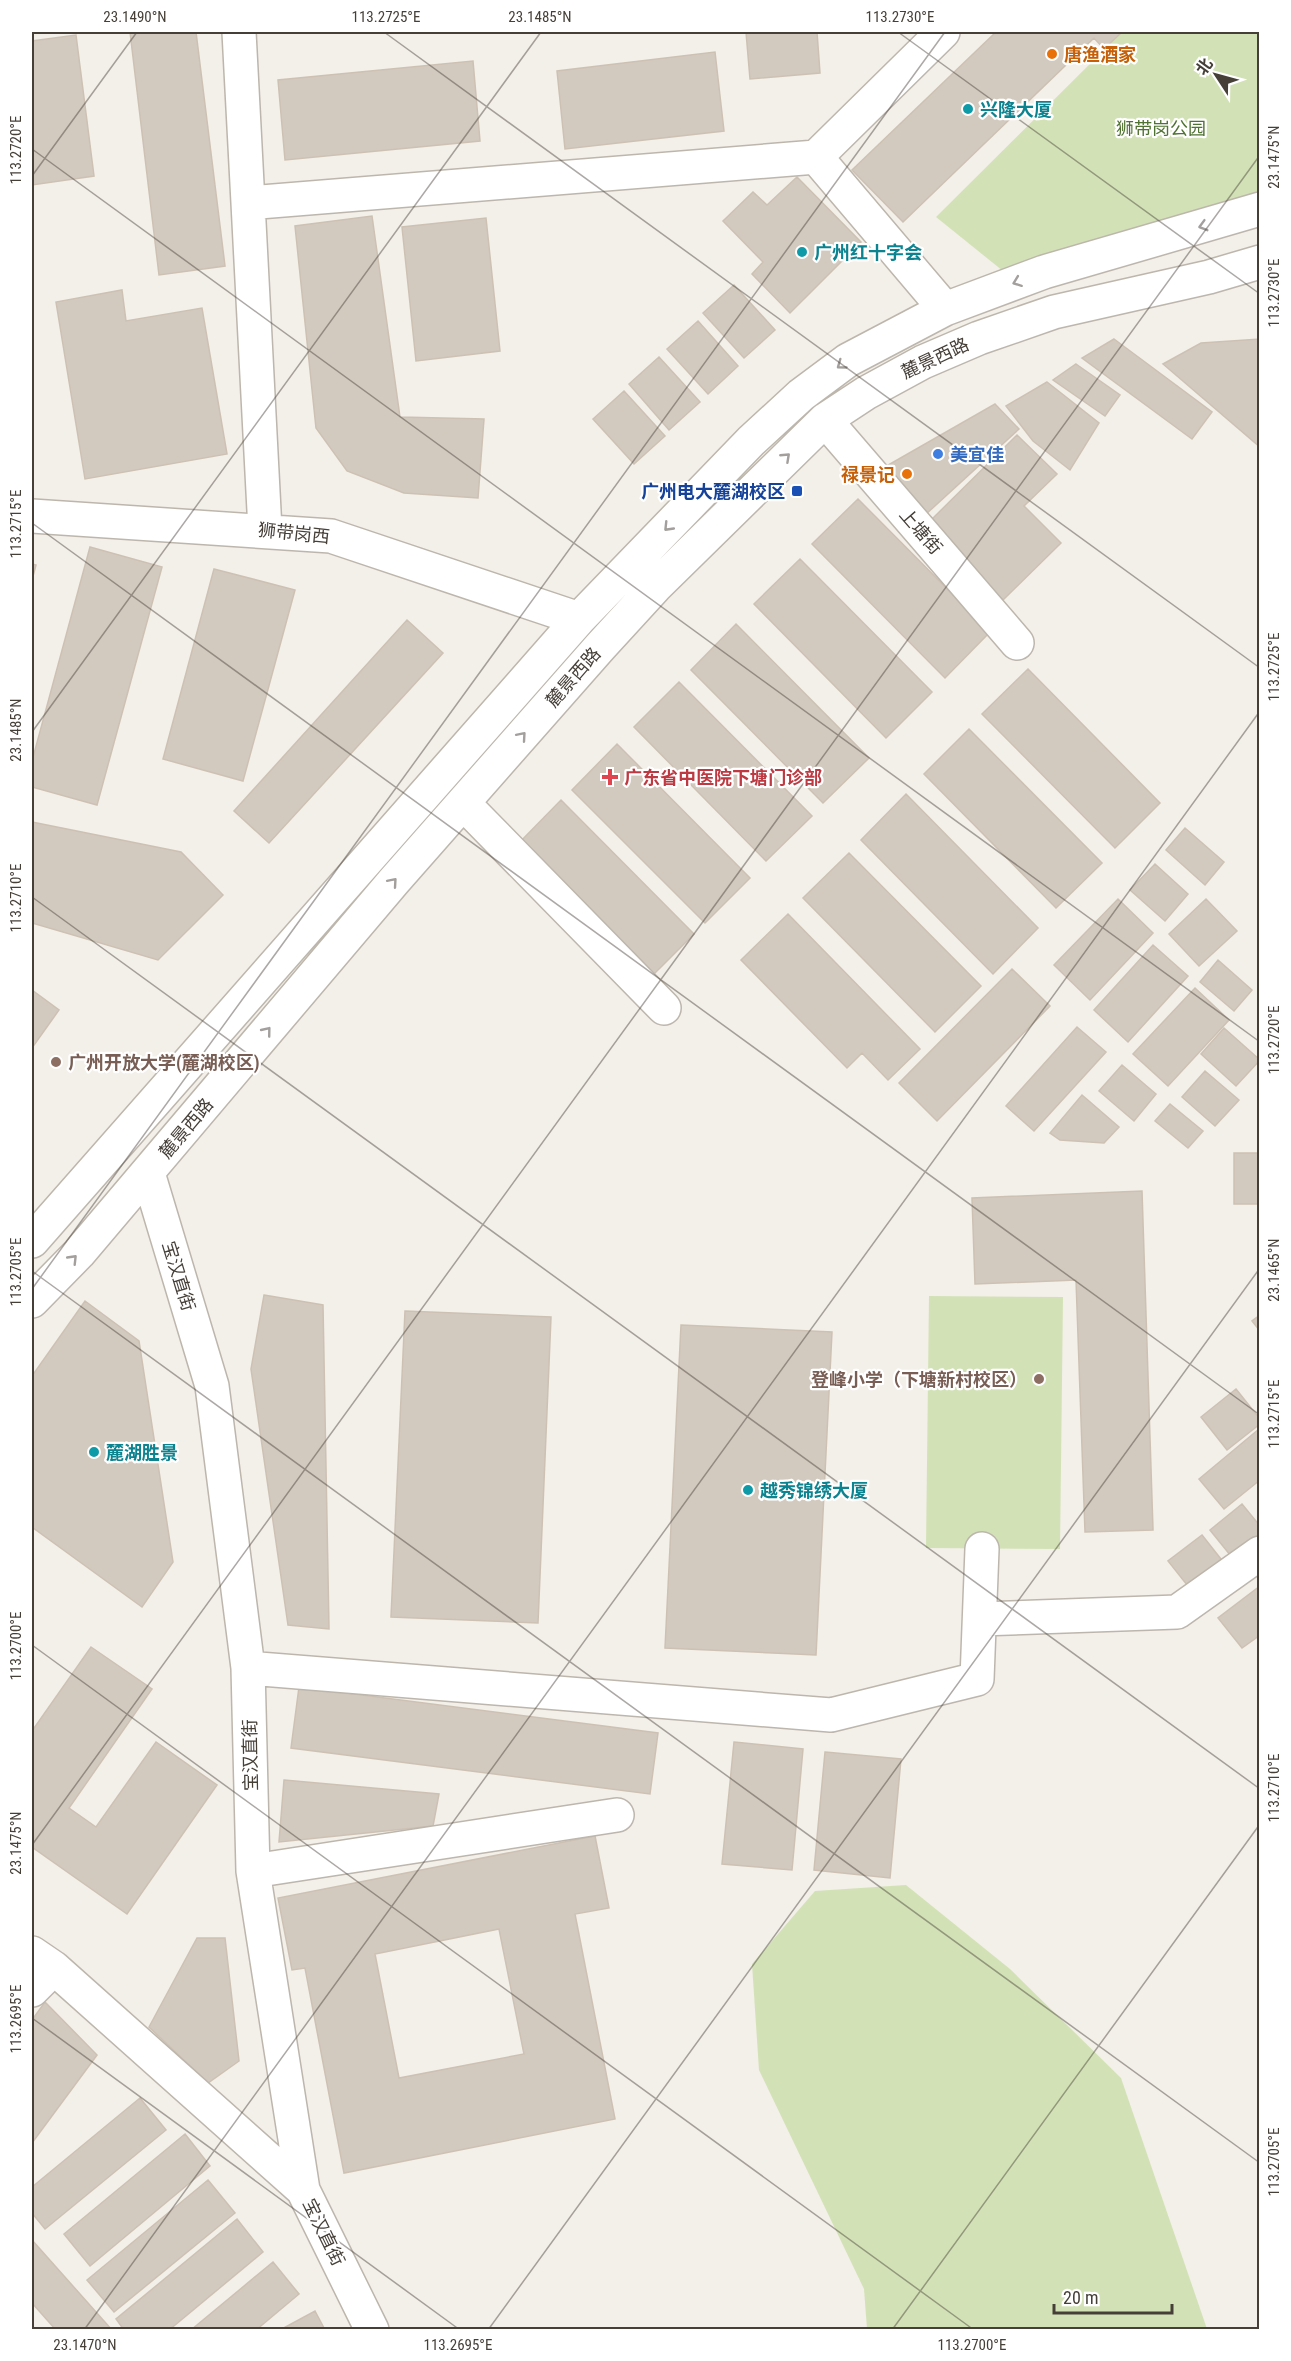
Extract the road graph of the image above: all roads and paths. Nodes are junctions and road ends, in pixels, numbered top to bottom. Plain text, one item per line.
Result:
1 (238, 32) edge
2 (943, 32) edge
3 (816, 157) junction
4 (248, 203) junction
5 (1260, 209) edge
6 (1260, 262) edge
7 (945, 309) junction
8 (825, 420) junction
9 (32, 516) edge
10 (265, 530) junction
11 (579, 619) junction
12 (1017, 642) dead end
13 (463, 803) junction
14 (664, 1008) dead end
15 (148, 1173) junction
16 (32, 1241) edge
17 (32, 1301) edge
18 (982, 1549) dead end
19 (1260, 1553) edge
20 (980, 1619) junction
21 (248, 1668) junction
22 (617, 1815) dead end
23 (253, 1871) junction
24 (39, 1970) edge
25 (303, 2190) junction
26 (372, 2330) edge

1 - 4 street
2 - 3 street
3 - 4 street
3 - 7 street
4 - 10 street
5 -> 7 street, 麓景西路
6 - 8 street, 麓景西路
7 -> 11 street, 麓景西路
8 - 12 street, 上塘街
13 -> 8 street, 麓景西路
9 - 10 street, 狮带岗西
10 - 11 street, 狮带岗西
11 - 16 street, 麓景西路
13 - 14 street
15 -> 13 street, 麓景西路
17 -> 15 street, 麓景西路
15 - 21 street, 宝汉直街
18 - 20 street
19 - 20 street
20 - 21 street
21 - 23 street, 宝汉直街
22 - 23 street
23 - 25 street, 宝汉直街
24 - 25 street
25 - 26 street, 宝汉直街

